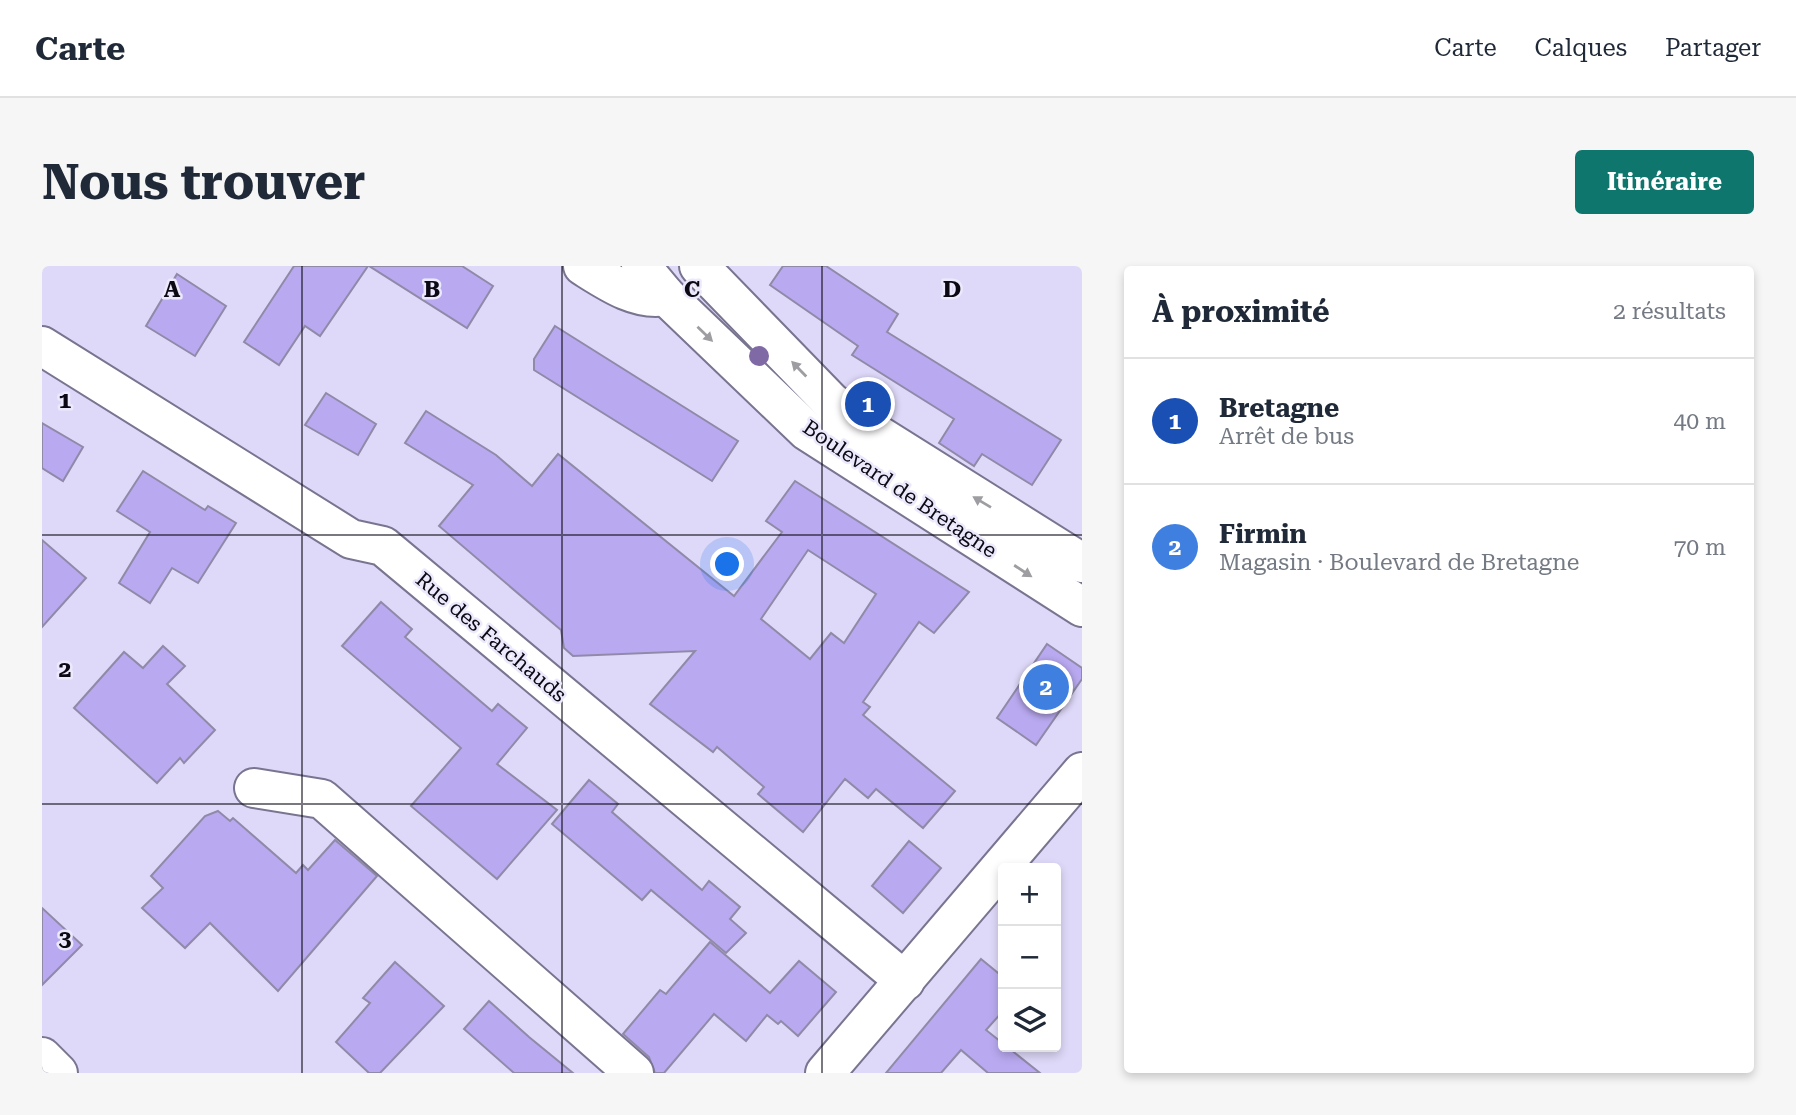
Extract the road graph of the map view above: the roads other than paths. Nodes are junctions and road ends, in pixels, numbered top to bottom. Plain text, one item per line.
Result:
1 (583, 266) edge
2 (641, 266) edge
3 (699, 266) edge
4 (666, 296) junction
5 (42, 346) edge
6 (1082, 563) edge
7 (1082, 607) edge
8 (254, 788) dead end
9 (1076, 790) edge
10 (905, 981) junction
11 (42, 1057) edge
12 (58, 1073) edge
13 (634, 1073) edge
14 (825, 1073) edge

1 - 4 street
2 - 4 street, Boulevard de Bretagne
6 -> 3 street, Boulevard de Bretagne
4 -> 7 street, Boulevard de Bretagne
5 - 10 street, Rue des Farchauds
8 - 13 street
9 - 10 street
10 - 14 street
11 - 12 street

